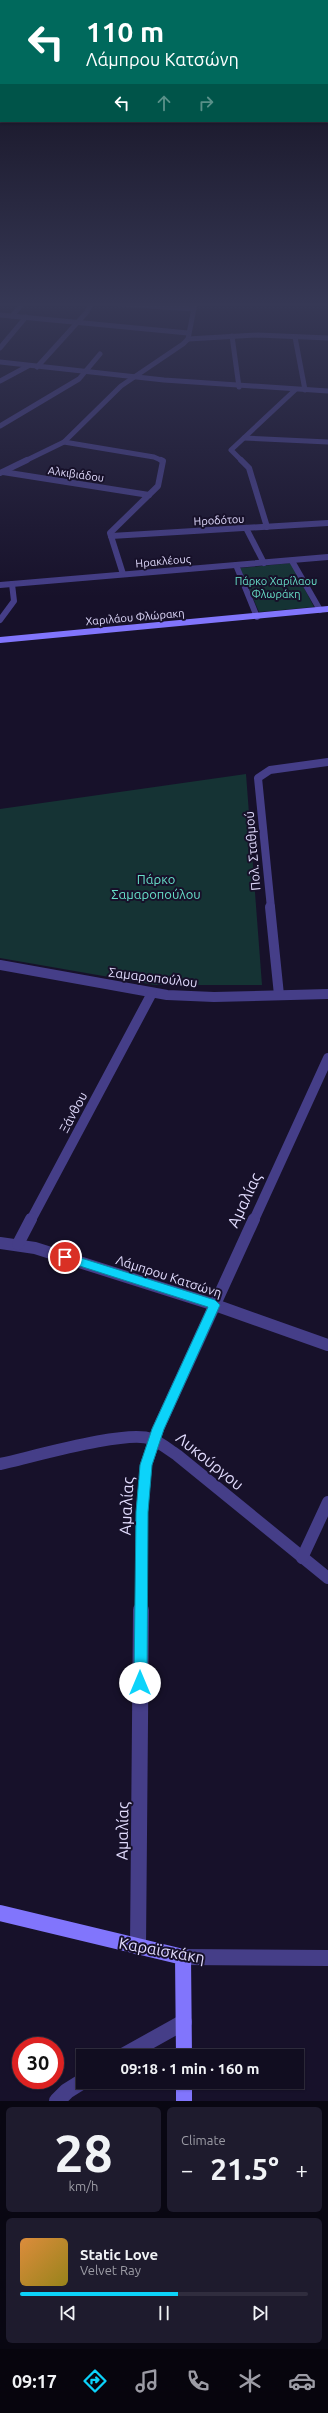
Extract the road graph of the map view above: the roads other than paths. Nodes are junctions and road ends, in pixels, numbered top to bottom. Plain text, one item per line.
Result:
1 (40, 401) edge
2 (105, 401) edge
3 (283, 401) edge
4 (0, 426) edge
5 (244, 438) junction
6 (64, 442) junction
7 (328, 442) edge
8 (1, 472) edge
9 (149, 495) junction
10 (328, 523) edge
11 (267, 527) junction
12 (246, 528) junction
13 (111, 536) junction
14 (328, 557) edge
15 (292, 561) junction
16 (264, 563) junction
17 (236, 565) junction
18 (123, 574) junction
19 (0, 584) edge
20 (12, 584) junction
21 (328, 609) edge
22 (320, 610) junction
23 (328, 615) edge
24 (273, 616) junction
25 (257, 617) junction
26 (0, 620) edge
27 (0, 640) edge
28 (328, 762) edge
29 (1, 966) edge
30 (152, 993) junction
31 (328, 994) edge
32 (279, 995) junction
33 (328, 1058) edge
34 (0, 1243) edge
35 (18, 1244) junction
36 (215, 1305) junction
37 (328, 1345) edge
38 (154, 1440) junction
39 (0, 1464) edge
40 (328, 1502) edge
41 (302, 1558) junction
42 (328, 1578) edge
43 (0, 1913) edge
44 (138, 1947) junction
45 (183, 1957) junction
46 (328, 1958) edge
47 (184, 2022) junction
48 (135, 2049) edge
49 (184, 2049) edge
50 (76, 2085) edge
51 (184, 2089) edge
52 (57, 2101) edge
53 (184, 2101) edge

1 - 4 street
2 - 6 street
3 - 5 street
5 - 7 street
5 - 11 street
6 - 8 street
6 - 9 street
8 - 9 street, Αλκιβιάδου
9 - 13 street
10 - 11 street, Ηροδότου
11 - 12 street, Ηροδότου
12 - 13 street, Ηροδότου
12 - 16 street
13 - 18 street
14 - 15 street, Ηρακλέους
15 - 16 street, Ηρακλέους
15 - 22 street
16 - 17 street, Ηρακλέους
17 - 18 street, Ηρακλέους
17 - 25 street
18 - 20 street, Ηρακλέους
19 - 20 street, Ηρακλέους
20 - 26 street
21 - 22 main road, Χαριλάου Φλώρακη
22 - 24 main road, Χαριλάου Φλώρακη
23 - 24 main road, Χαριλάου Φλώρακη
24 - 25 main road, Χαριλάου Φλώρακη
25 - 27 main road, Χαριλάου Φλώρακη
28 - 32 street, Πολ. Σταθμού
29 - 30 street, Σαμαροπούλου
30 - 32 street, Σαμαροπούλου
30 - 35 street, Ξάνθου
31 - 32 street, Σαμαροπούλου
33 - 36 street, Αμαλίας
34 - 35 street, Λάμπρου Κατσώνη
35 - 36 street, Λάμπρου Κατσώνη
36 - 37 street, Λάμπρου Κατσώνη
36 - 38 street, Αμαλίας
38 - 39 street, Λυκούργου
38 - 41 street, Λυκούργου
38 - 44 street, Αμαλίας
40 - 41 street
41 - 42 street, Λυκούργου
43 - 44 main road, Καραϊσκάκη
44 - 45 main road, Καραϊσκάκη
45 - 46 street, Καραϊσκάκη
45 - 47 main road
47 - 48 street
47 - 49 main road
50 - 52 street
51 - 53 main road

